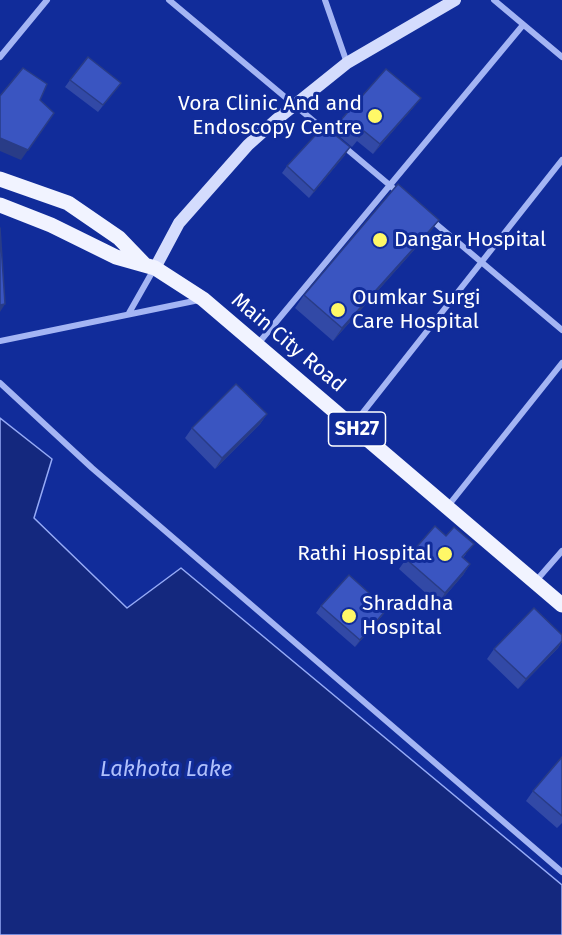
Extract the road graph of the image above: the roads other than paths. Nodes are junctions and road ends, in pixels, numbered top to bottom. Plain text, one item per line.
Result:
1 (47, 0) edge
2 (168, 0) edge
3 (325, 0) edge
4 (455, 0) edge
5 (494, 0) edge
6 (523, 25) junction
7 (0, 57) edge
8 (562, 57) edge
9 (347, 63) junction
10 (294, 104) junction
11 (562, 160) edge
12 (0, 179) edge
13 (388, 184) junction
14 (405, 198) edge
15 (0, 205) edge
16 (422, 212) edge
17 (481, 262) junction
18 (149, 266) junction
19 (203, 299) junction
20 (129, 313) junction
21 (562, 330) edge
22 (0, 340) edge
23 (257, 345) junction
24 (562, 363) edge
25 (0, 383) edge
26 (353, 425) junction
27 (446, 509) junction
28 (562, 551) edge
29 (535, 583) junction
30 (562, 605) edge
31 (562, 872) edge

1 - 7 street
2 - 10 street
3 - 9 street
4 - 9 main road
5 - 6 street
6 - 8 street
6 - 13 street
9 - 10 main road
10 - 13 street
10 - 18 main road
11 - 17 street
12 - 18 main road, Main City Road / SH27
13 - 14 street
13 - 23 street
15 - 18 main road, Main City Road / SH27
16 - 17 street
17 - 21 street
17 - 26 street
18 - 19 main road, Main City Road / SH27
18 - 20 street
19 - 20 street
19 - 23 main road, Main City Road / SH27
20 - 22 street
23 - 26 main road, Main City Road / SH27
24 - 27 street
25 - 31 street
26 - 27 main road, Main City Road / SH27
27 - 29 main road, Main City Road / SH27
28 - 29 street
29 - 30 main road, Main City Road / SH27

